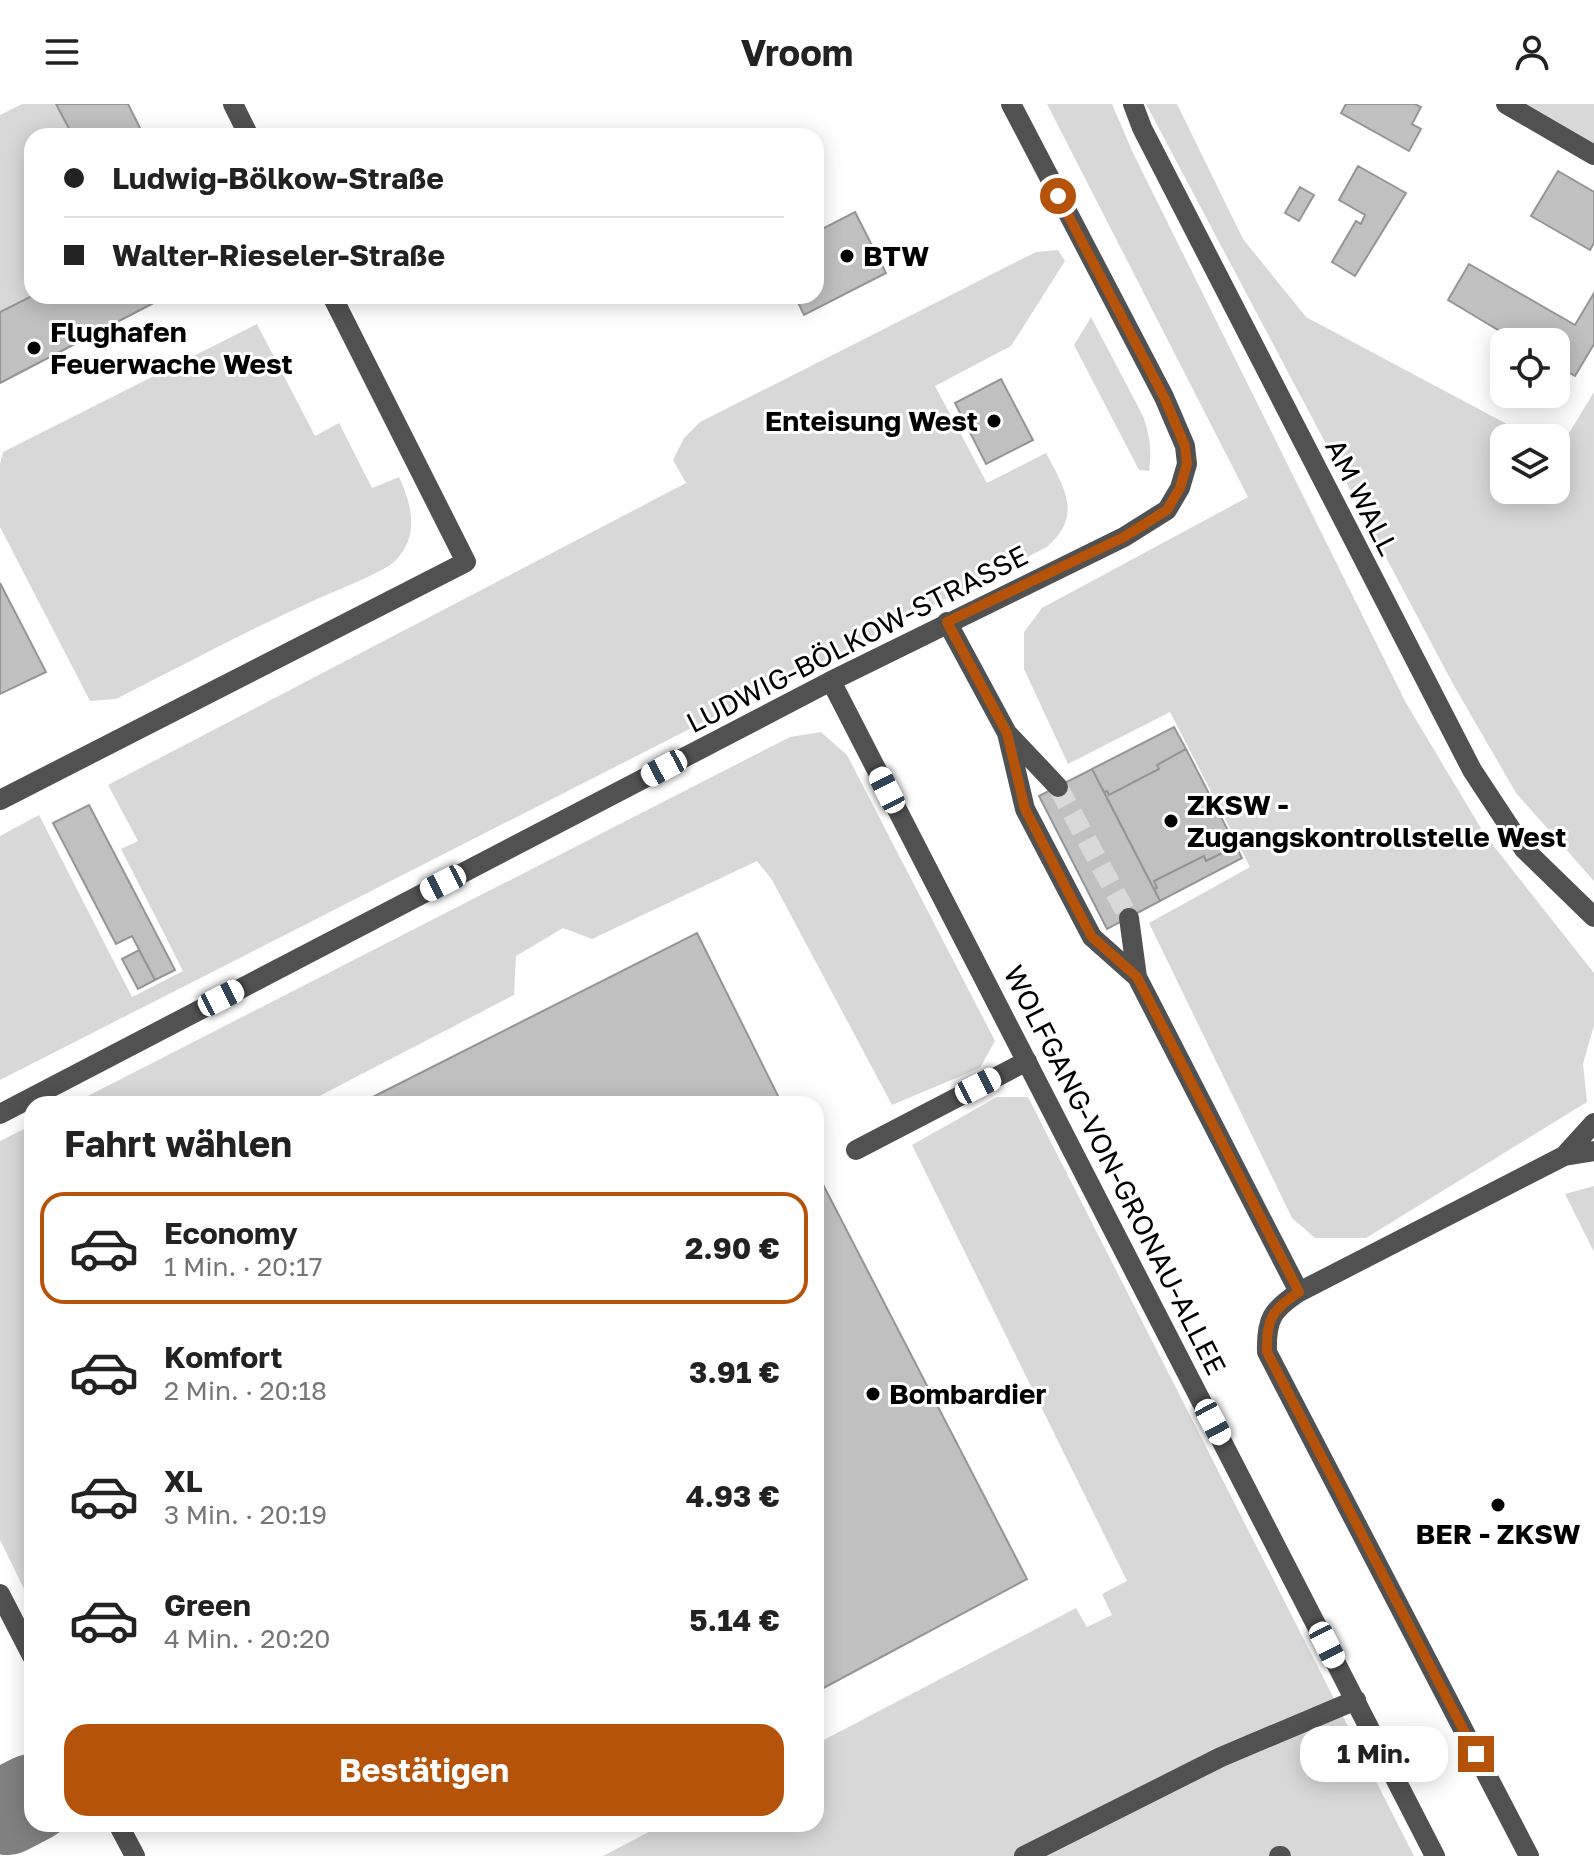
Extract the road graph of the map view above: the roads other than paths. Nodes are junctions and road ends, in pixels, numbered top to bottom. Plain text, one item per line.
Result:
1 (233, 104) edge
2 (1011, 104) edge
3 (1133, 104) edge
4 (1506, 104) edge
5 (245, 128) edge
6 (1594, 155) edge
7 (336, 304) edge
8 (947, 622) junction
9 (831, 681) junction
10 (1007, 733) junction
11 (1058, 787) tunnel mouth
12 (0, 800) edge
13 (1571, 896) junction
14 (1594, 917) edge
15 (1129, 918) tunnel mouth
16 (1594, 935) edge
17 (1137, 977) junction
18 (1027, 1061) junction
19 (35, 1096) edge
20 (24, 1101) edge
21 (0, 1114) edge
22 (1594, 1123) edge
23 (856, 1150) dead end
24 (1594, 1151) edge
25 (1564, 1156) junction
26 (1299, 1292) junction
27 (0, 1594) edge
28 (24, 1640) edge
29 (1356, 1700) junction
30 (122, 1832) edge
31 (135, 1856) edge
32 (1024, 1856) edge
33 (1435, 1856) edge
34 (1529, 1856) edge

1 - 5 street
2 - 8 street, LUDWIG-BÖLKOW-STRASSE
3 - 13 street, AM WALL
4 - 6 street
7 - 12 street
8 - 9 street, LUDWIG-BÖLKOW-STRASSE
8 - 10 street
9 - 18 street, WOLFGANG-VON-GRONAU-ALLEE
9 - 19 street, LUDWIG-BÖLKOW-STRASSE
10 - 11 street
10 - 17 street
13 - 14 street, AM WALL
13 - 16 street, AM WALL
15 - 17 street
17 - 26 street
18 - 23 street
18 - 29 street, WOLFGANG-VON-GRONAU-ALLEE
20 - 21 street, LUDWIG-BÖLKOW-STRASSE
22 - 25 street
24 - 25 street
25 - 26 street
26 - 34 street
27 - 28 street
29 - 32 street
29 - 33 street, WOLFGANG-VON-GRONAU-ALLEE
30 - 31 street

